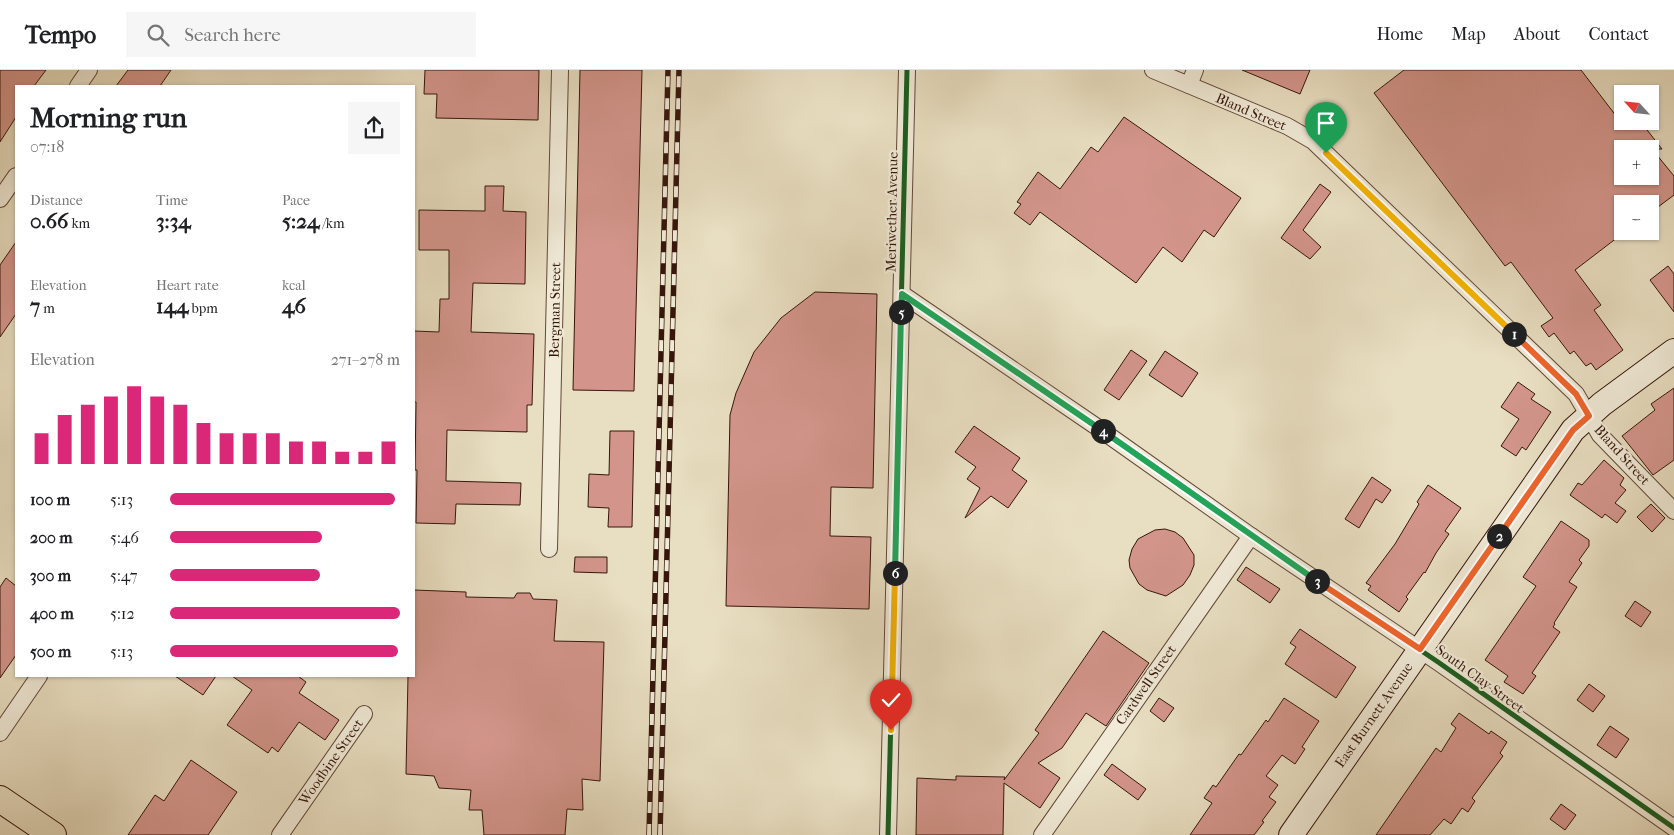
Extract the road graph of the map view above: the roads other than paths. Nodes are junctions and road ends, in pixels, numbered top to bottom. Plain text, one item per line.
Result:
1 (89, 70) edge
2 (560, 70) edge
3 (907, 70) edge
4 (1153, 70) edge
5 (1192, 78) edge
6 (79, 85) edge
7 (15, 178) edge
8 (0, 200) edge
9 (902, 294) junction
10 (1674, 351) edge
11 (1589, 416) junction
12 (1674, 511) edge
13 (1251, 536) junction
14 (549, 549) dead end
15 (1420, 649) junction
16 (38, 677) edge
17 (364, 714) dead end
18 (0, 732) edge
19 (0, 799) edge
20 (1674, 828) edge
21 (53, 835) edge
22 (280, 835) edge
23 (888, 835) edge
24 (1042, 835) edge
25 (1291, 835) edge

1 - 6 street
2 - 14 street, Bergman Street
3 - 9 street, Meriwether Avenue
4 - 5 street, Bland Street
5 - 11 street, Bland Street
7 - 8 street
9 - 13 street, South Clay Street
9 - 23 street, Meriwether Avenue
10 - 11 street, East Burnett Avenue
11 - 12 street, Bland Street
11 - 15 street, East Burnett Avenue
13 - 15 street, South Clay Street
13 - 24 street, Cardwell Street
15 - 20 street, South Clay Street
15 - 25 street, East Burnett Avenue
16 - 18 street
17 - 22 street, Woodbine Street
19 - 21 main road

